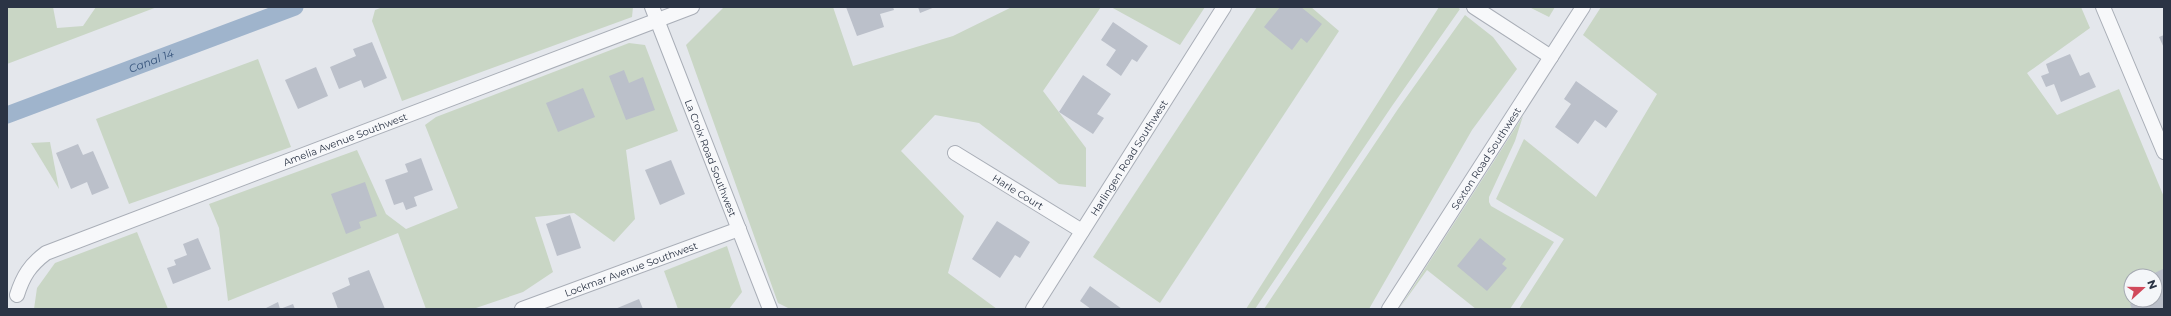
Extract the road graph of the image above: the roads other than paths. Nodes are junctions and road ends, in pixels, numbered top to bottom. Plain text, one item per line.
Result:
1 (652, 7) edge
2 (692, 7) edge
3 (1224, 7) edge
4 (1474, 7) edge
5 (1583, 7) edge
6 (2103, 7) edge
7 (658, 21) junction
8 (1550, 56) junction
9 (2164, 152) edge
10 (955, 153) dead end
11 (739, 229) junction
12 (1082, 231) junction
13 (17, 295) dead end
14 (522, 309) edge
15 (770, 309) edge
16 (1033, 309) edge
17 (1389, 309) edge

1 - 7 street, La Croix Road Southwest
2 - 7 street, Amelia Avenue Southwest
3 - 12 street, Harlingen Road Southwest
4 - 8 street
5 - 8 street, Sexton Road Southwest
6 - 9 street
7 - 11 street, La Croix Road Southwest
7 - 13 street, Amelia Avenue Southwest
8 - 17 street, Sexton Road Southwest
10 - 12 street, Harle Court
11 - 14 street, Lockmar Avenue Southwest
11 - 15 street, La Croix Road Southwest
12 - 16 street, Harlingen Road Southwest

